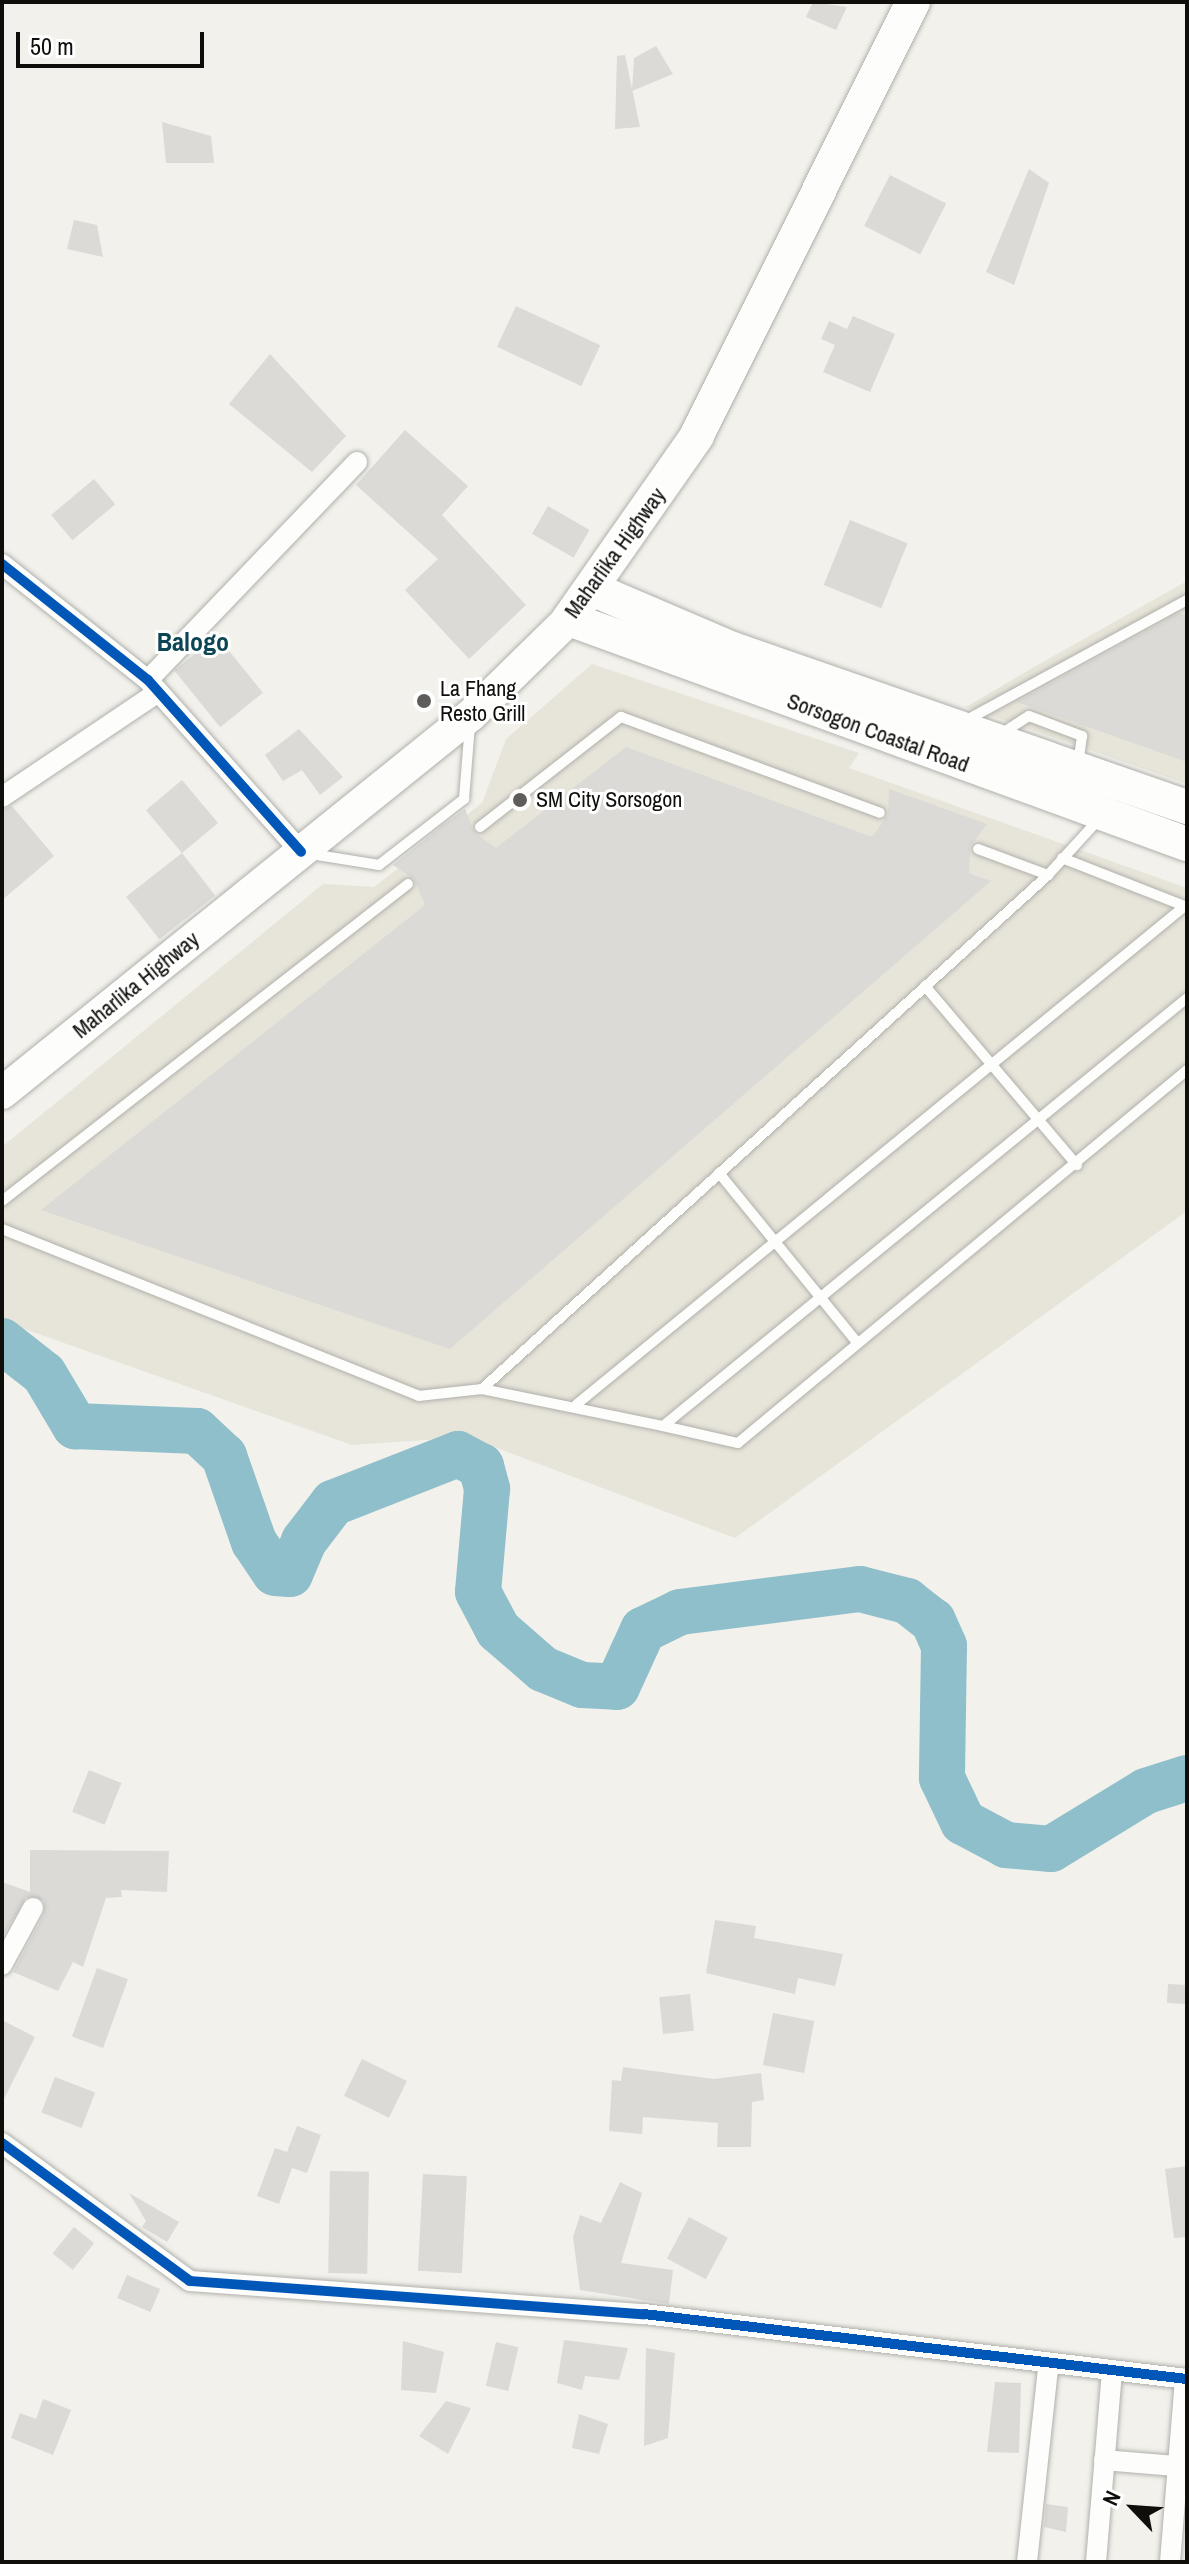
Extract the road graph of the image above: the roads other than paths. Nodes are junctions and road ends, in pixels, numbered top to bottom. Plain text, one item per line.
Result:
1 (913, 2) edge
2 (357, 462) dead end
3 (2, 564) edge
4 (592, 589) junction
5 (1187, 600) edge
6 (569, 619) junction
7 (153, 686) junction
8 (471, 715) junction
9 (960, 724) junction
10 (2, 797) edge
11 (1187, 807) edge
12 (880, 813) dead end
13 (1103, 815) junction
14 (480, 827) dead end
15 (1187, 844) edge
16 (978, 849) dead end
17 (301, 852) junction
18 (1062, 858) junction
19 (1048, 875) junction
20 (408, 884) dead end
21 (1186, 906) edge
22 (925, 986) junction
23 (1187, 998) edge
24 (997, 1064) junction
25 (1187, 1070) edge
26 (2, 1093) edge
27 (1037, 1116) junction
28 (1077, 1165) junction
29 (719, 1173) junction
30 (2, 1201) edge
31 (2, 1229) edge
32 (772, 1238) junction
33 (819, 1293) junction
34 (856, 1341) junction
35 (482, 1389) junction
36 (577, 1404) junction
37 (663, 1426) junction
38 (33, 1908) dead end
39 (2, 1965) edge
40 (2, 2143) edge
41 (1048, 2368) junction
42 (1112, 2372) junction
43 (1186, 2379) edge
44 (1104, 2460) junction
45 (1183, 2466) edge
46 (1027, 2562) edge
47 (1096, 2562) edge
48 (1170, 2562) edge

1 - 4 highway, Maharlika Highway
2 - 7 street
3 - 7 street
4 - 6 highway, Maharlika Highway
4 - 9 highway, Sorsogon Coastal Road
5 - 9 lane
6 - 8 main road, Maharlika Highway
6 - 13 highway, Sorsogon Coastal Road
7 - 10 street
7 - 17 street
8 - 17 main road, Maharlika Highway
8 - 17 lane
9 - 11 highway, Sorsogon Coastal Road
12 - 14 lane
13 - 15 highway, Sorsogon Coastal Road
13 - 18 lane
16 - 19 lane
17 - 26 main road, Maharlika Highway
18 - 19 lane
18 - 21 lane
19 - 22 lane
20 - 30 lane
21 - 24 lane
22 - 24 lane
22 - 29 lane
23 - 27 lane
24 - 27 lane
24 - 32 lane
25 - 28 lane
27 - 28 lane
27 - 33 lane
28 - 34 lane
29 - 32 lane
29 - 35 lane
31 - 35 lane
32 - 33 lane
32 - 36 lane
33 - 34 lane
33 - 37 lane
34 - 37 lane
35 - 36 lane
36 - 37 lane
38 - 39 street
40 - 41 street
41 - 42 street
41 - 46 street
42 - 43 street
42 - 44 street
43 - 45 street
44 - 45 street
44 - 47 street
45 - 48 street

